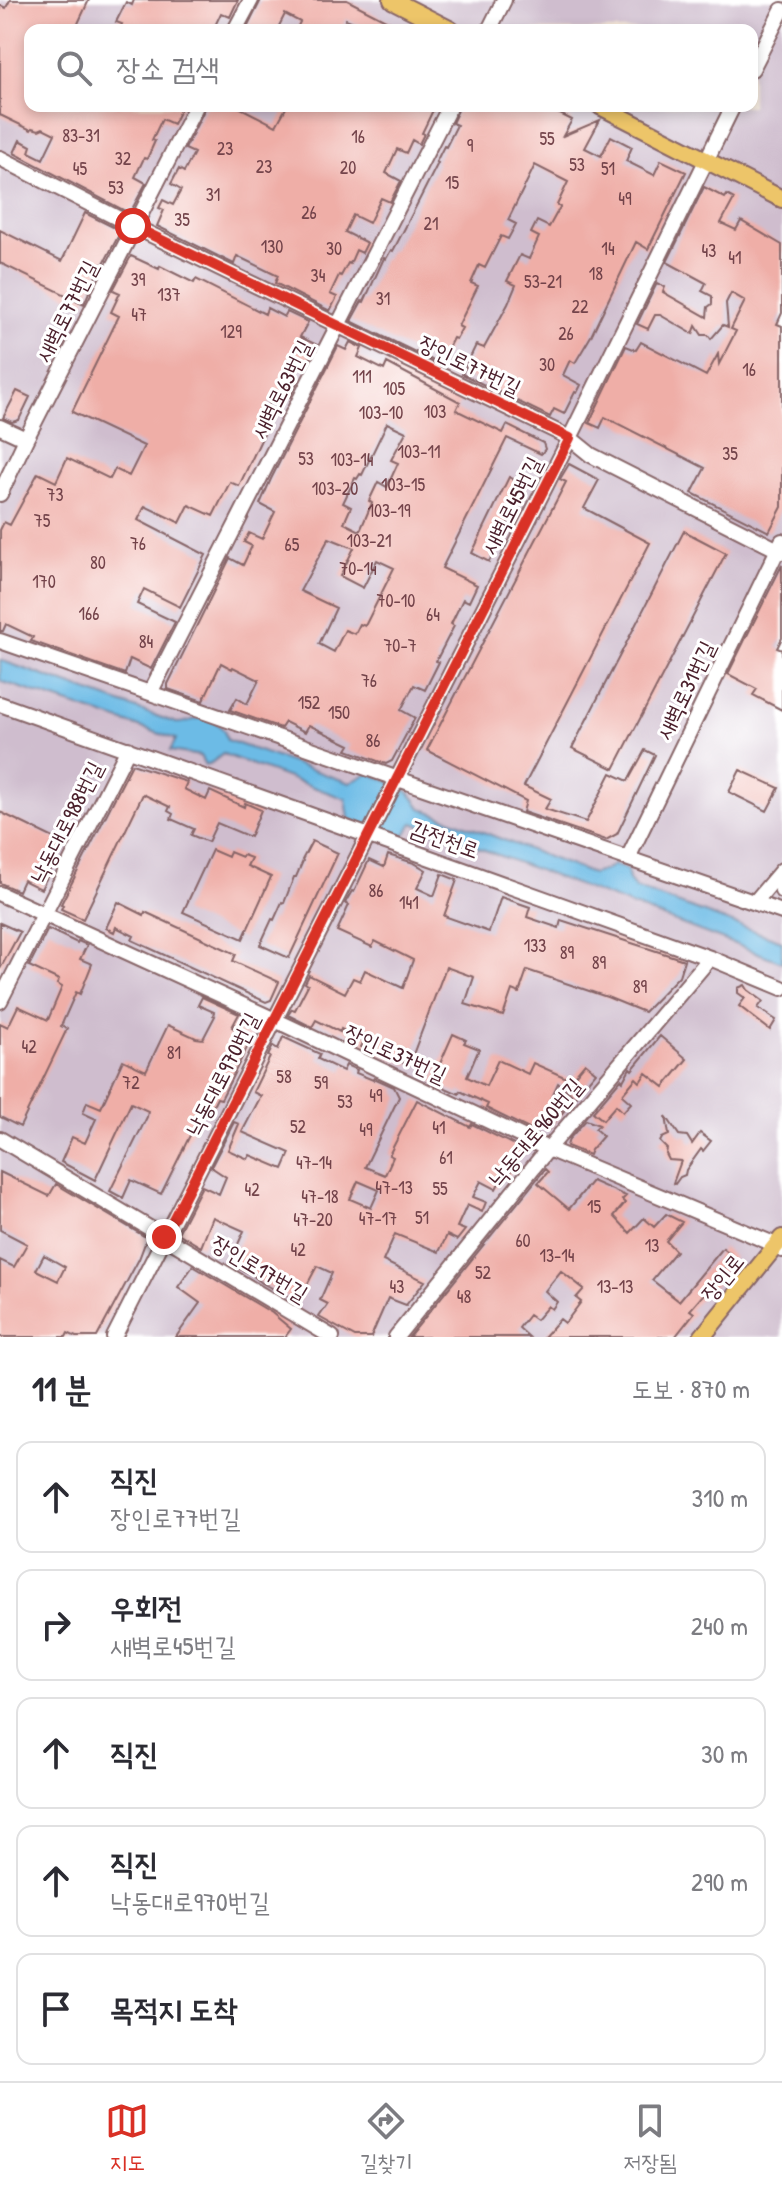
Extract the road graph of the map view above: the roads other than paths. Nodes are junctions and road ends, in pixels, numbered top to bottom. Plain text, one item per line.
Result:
1 (251, 0) edge
2 (392, 0) edge
3 (504, 0) edge
4 (782, 10) edge
5 (238, 24) edge
6 (439, 24) edge
7 (492, 24) edge
8 (758, 57) edge
9 (193, 112) edge
10 (447, 112) edge
11 (612, 112) edge
12 (730, 112) edge
13 (0, 158) edge
14 (706, 161) junction
15 (782, 199) edge
16 (133, 226) junction
17 (338, 326) junction
18 (0, 427) edge
19 (570, 438) junction
20 (26, 439) junction
21 (0, 494) edge
22 (780, 548) edge
23 (0, 641) edge
24 (150, 693) junction
25 (0, 704) edge
26 (128, 749) junction
27 (395, 780) junction
28 (369, 833) junction
29 (628, 858) junction
30 (782, 870) edge
31 (0, 894) edge
32 (755, 902) junction
33 (782, 912) edge
34 (44, 915) junction
35 (710, 958) junction
36 (782, 988) edge
37 (0, 1001) edge
38 (275, 1020) junction
39 (0, 1139) edge
40 (548, 1149) junction
41 (164, 1237) junction
42 (780, 1244) edge
43 (114, 1337) edge
44 (332, 1337) edge
45 (396, 1337) edge
46 (702, 1337) edge

1 - 5 street
2 - 6 main road
3 - 7 street
4 - 8 street
9 - 16 street, 새벽로77번길
10 - 17 street, 새벽로63번길
11 - 14 main road
12 - 14 street, 새벽로45번길
13 - 16 street, 장인로77번길
14 - 15 main road
14 - 19 street, 새벽로45번길
16 - 17 street, 장인로77번길
16 - 20 street, 새벽로77번길
17 - 19 street, 장인로77번길
17 - 24 street, 새벽로63번길
18 - 20 street
19 - 22 street, 장인로77번길
19 - 27 street, 새벽로45번길
20 - 21 street, 새벽로77번길
22 - 29 street, 새벽로31번길
23 - 24 street, 감전천로
24 - 27 street, 감전천로
25 - 26 street, 감전천로
26 - 28 street, 감전천로
26 - 34 street, 낙동대로988번길
27 - 28 street, 새벽로45번길
27 - 29 street, 감전천로
28 - 35 street, 감전천로
28 - 38 street, 낙동대로970번길
29 - 32 street, 감전천로
30 - 32 street
31 - 34 street, 장인로37번길
32 - 33 street, 감전천로
34 - 37 street, 낙동대로988번길
34 - 38 street, 장인로37번길
35 - 36 street, 감전천로
35 - 40 street, 낙동대로960번길
38 - 40 street, 장인로37번길
38 - 41 street, 낙동대로970번길
39 - 41 street, 장인로17번길
40 - 42 street, 장인로37번길
40 - 45 street, 낙동대로960번길
41 - 43 street, 낙동대로970번길
41 - 44 street, 장인로17번길
42 - 46 main road, 장인로

